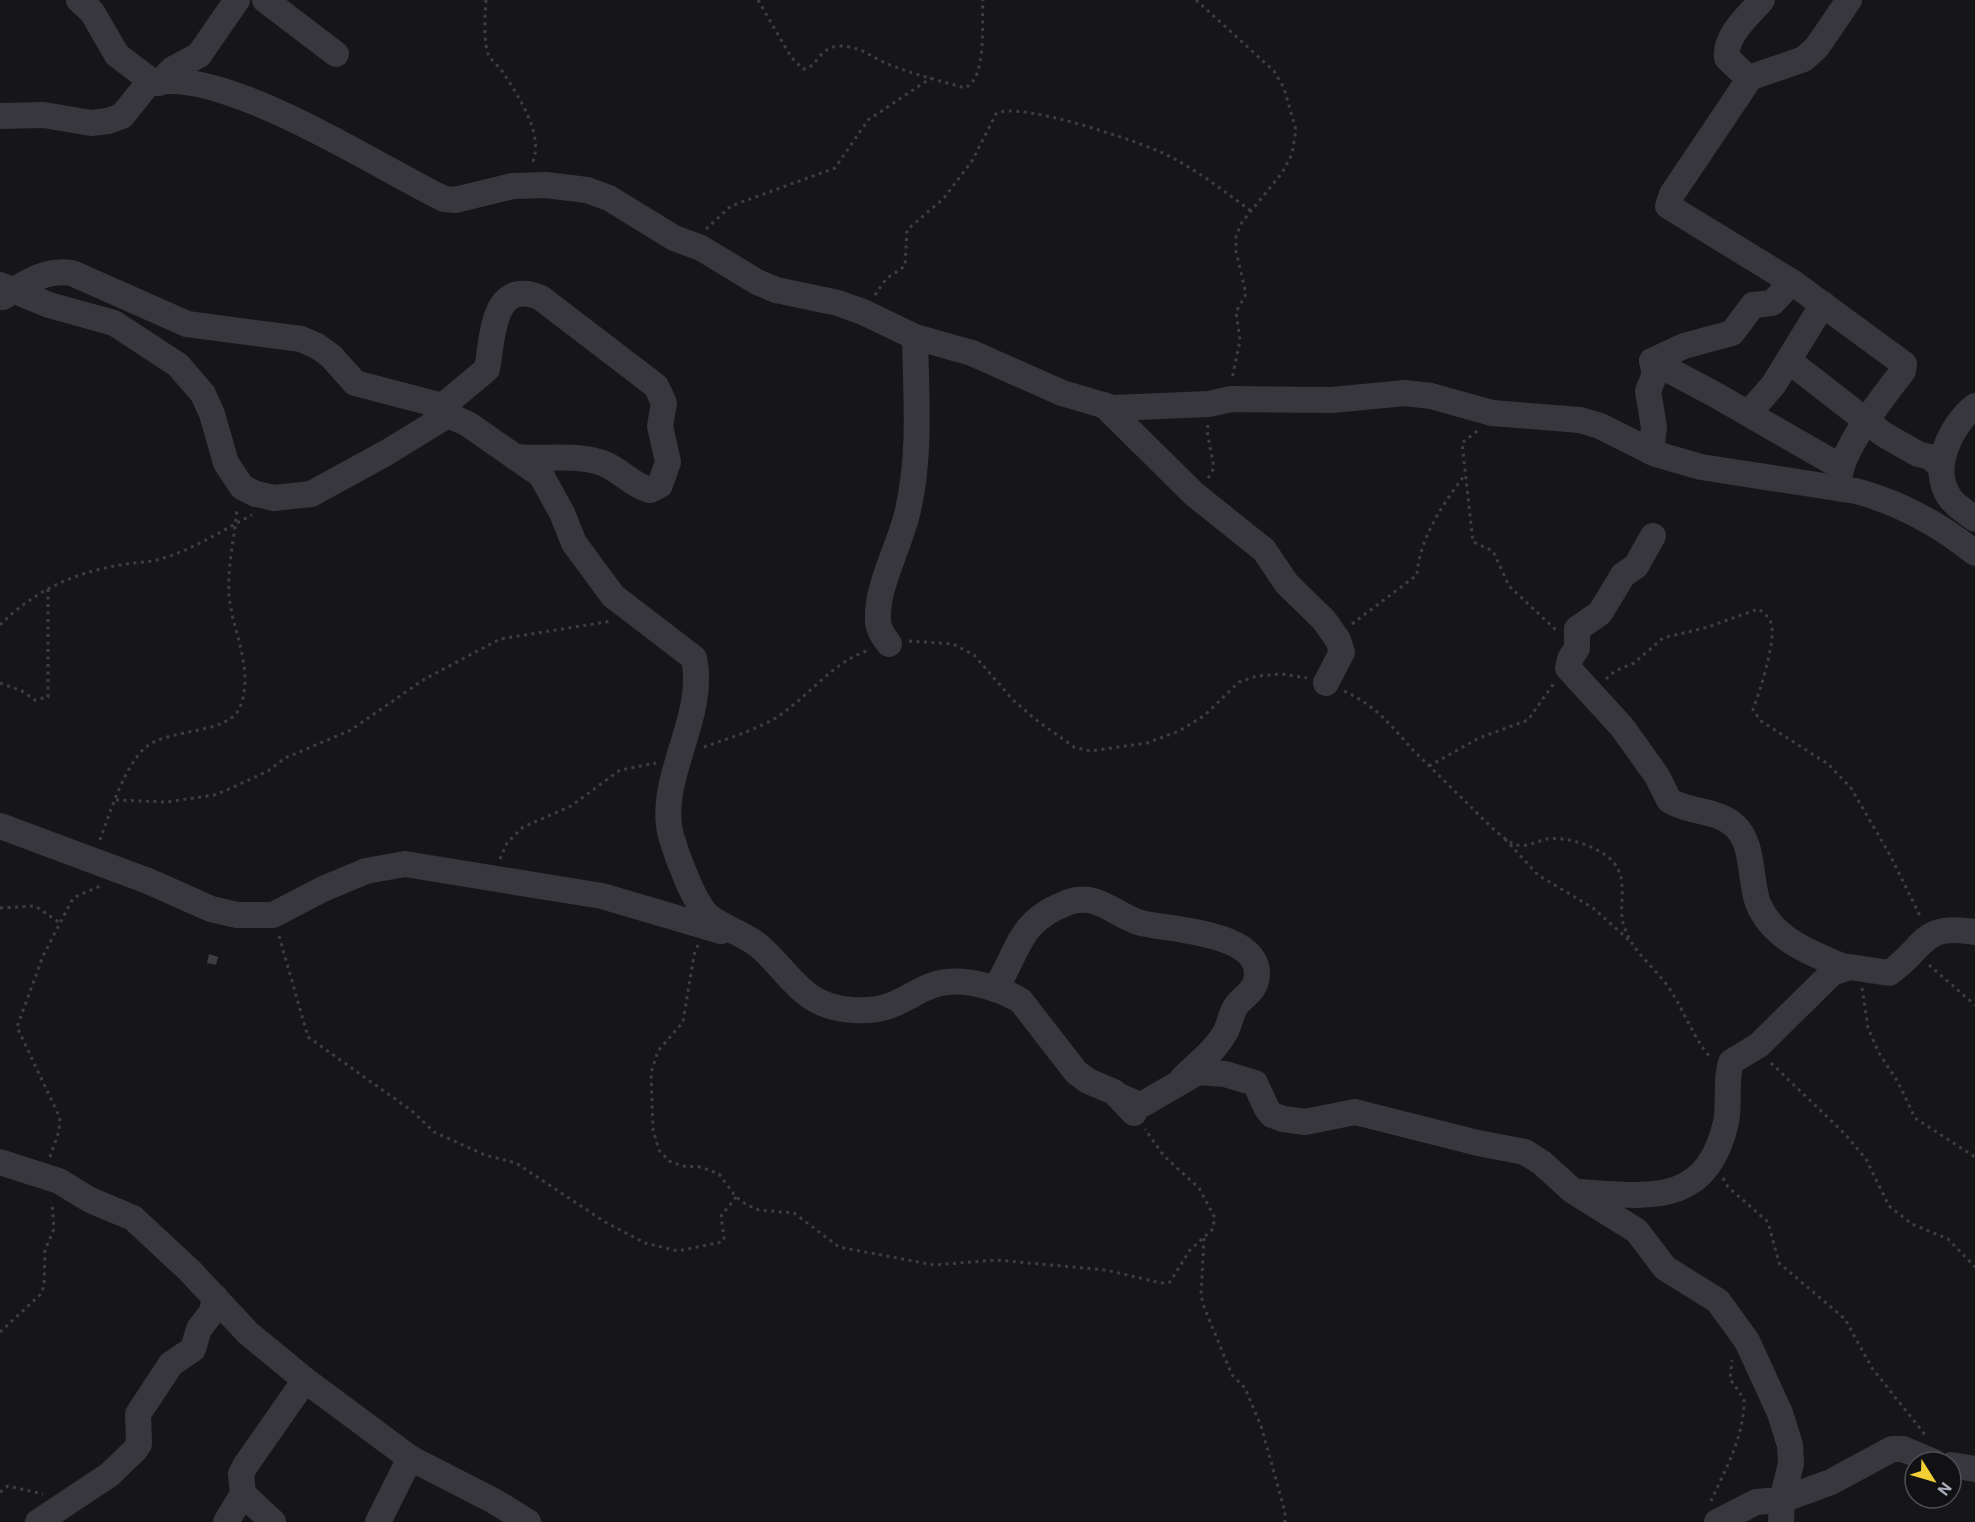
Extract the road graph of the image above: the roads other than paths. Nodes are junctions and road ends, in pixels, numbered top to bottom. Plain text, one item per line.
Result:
1 (237, 0) edge
2 (265, 0) edge
3 (1762, 0) edge
4 (1849, 0) edge
5 (84, 2) edge
6 (336, 54) dead end
7 (1746, 79) junction
8 (156, 83) junction
9 (0, 116) edge
10 (1792, 282) junction
11 (4, 292) edge
12 (1823, 304) junction
13 (915, 337) junction
14 (1789, 361) junction
15 (1652, 362) junction
16 (1104, 405) junction
17 (1975, 406) edge
18 (1749, 413) junction
19 (439, 414) junction
20 (1865, 422) junction
21 (1652, 452) junction
22 (513, 457) junction
23 (1941, 467) junction
24 (1842, 478) junction
25 (1975, 519) edge
26 (1653, 536) dead end
27 (1975, 553) edge
28 (889, 644) road end
29 (1326, 683) road end
30 (0, 826) edge
31 (1975, 932) edge
32 (748, 938) junction
33 (1852, 968) junction
34 (995, 989) junction
35 (1176, 1085) junction
36 (0, 1162) edge
37 (1573, 1191) junction
38 (215, 1297) junction
39 (305, 1380) junction
40 (1921, 1450) edge
41 (410, 1458) junction
42 (243, 1494) junction
43 (1781, 1511) edge
44 (54, 1515) edge
45 (1712, 1515) edge
46 (226, 1522) edge
47 (273, 1522) edge
48 (378, 1522) edge
49 (528, 1522) edge

1 - 8 street
2 - 6 street
3 - 7 street
4 - 7 street
5 - 8 street
7 - 10 street
8 - 9 street
8 - 13 street
10 - 12 street
10 - 15 street
11 - 19 street
11 - 19 street
12 - 14 street
12 - 20 street
13 - 16 street
13 - 28 street
14 - 18 street
14 - 20 street
15 - 18 street
15 - 21 street
16 - 21 street
16 - 29 street
17 - 23 street
18 - 24 street
19 - 22 street
19 - 22 street
20 - 23 street
20 - 24 street
21 - 24 street
22 - 32 street
23 - 25 street
24 - 27 street
26 - 33 street
30 - 32 street
31 - 33 street
32 - 34 street
33 - 37 street
34 - 35 street
34 - 35 street
35 - 37 street
36 - 38 street
37 - 43 street
38 - 39 street
38 - 44 street
39 - 41 street
39 - 42 street
40 - 43 street
41 - 48 street
41 - 49 street
42 - 46 street
42 - 47 street
43 - 45 street

